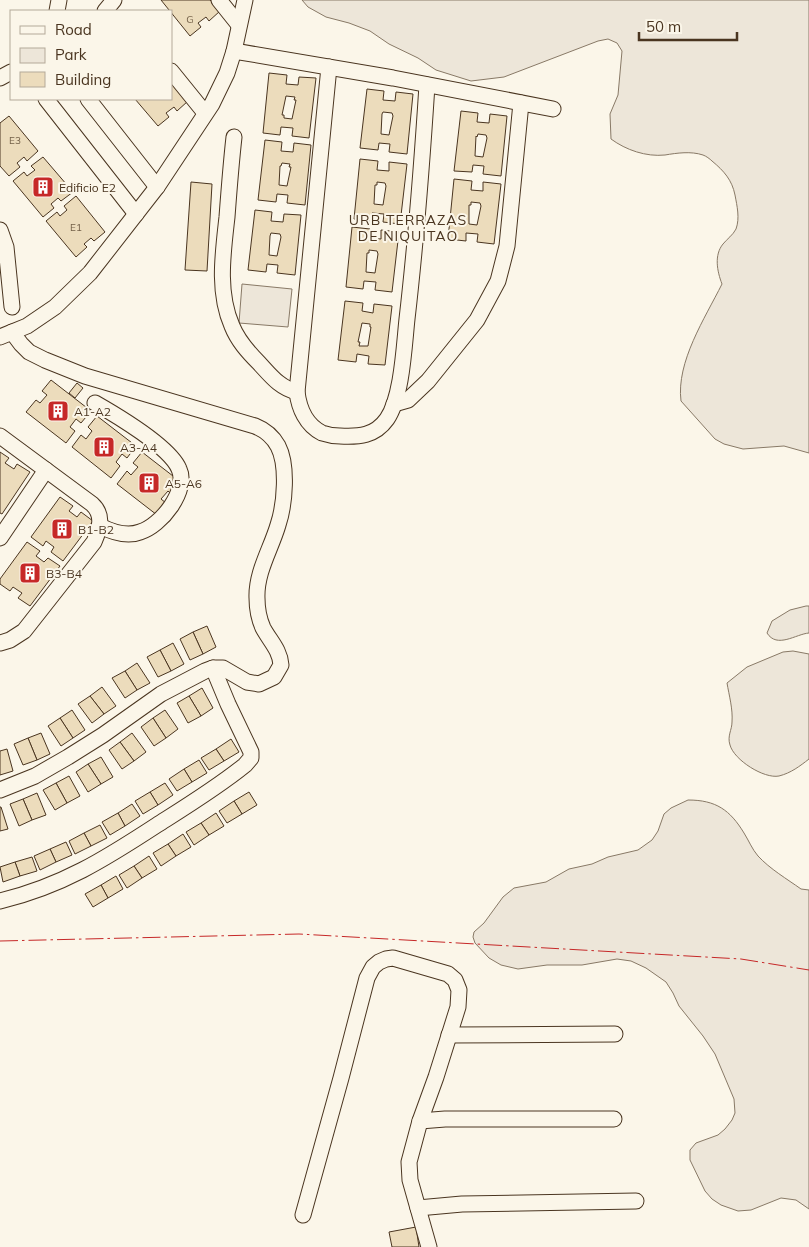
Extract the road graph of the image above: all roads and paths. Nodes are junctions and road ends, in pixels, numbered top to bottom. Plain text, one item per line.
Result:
1 (114, 0) edge
2 (219, 0) edge
3 (245, 0) edge
4 (106, 10) edge
5 (239, 24) junction
6 (234, 51) junction
7 (328, 68) junction
8 (172, 72) edge
9 (427, 85) junction
10 (47, 100) edge
11 (89, 100) edge
12 (521, 103) junction
13 (553, 109) dead end
14 (205, 113) junction
15 (234, 137) dead end
16 (157, 187) junction
17 (136, 214) junction
18 (0, 230) edge
19 (0, 292) edge
20 (12, 307) junction
21 (26, 326) junction
22 (6, 335) edge
23 (297, 392) junction
24 (95, 403) dead end
25 (394, 404) junction
26 (0, 436) edge
27 (46, 470) junction
28 (100, 526) junction
29 (0, 538) edge
30 (0, 643) edge
31 (212, 668) junction
32 (0, 790) edge
33 (0, 902) edge
34 (615, 1034) dead end
35 (449, 1036) junction
36 (614, 1119) dead end
37 (420, 1121) junction
38 (636, 1201) dead end
39 (418, 1208) junction
40 (303, 1215) dead end
41 (429, 1247) edge

1 - 4 street
2 - 5 street
3 - 5 street
5 - 6 street
6 - 7 street
6 - 14 street
7 - 9 street
7 - 23 street
8 - 14 street
9 - 12 street
9 - 25 street
10 - 17 street
11 - 16 street
12 - 13 street
12 - 25 street
14 - 16 street
15 - 23 street
16 - 17 street
17 - 21 street
18 - 20 street
19 - 20 street
20 - 21 street
21 - 22 street
22 - 31 street
23 - 25 street
24 - 28 street
26 - 27 street
27 - 28 street
27 - 29 street
28 - 30 street
31 - 32 street
31 - 33 street
34 - 35 street
35 - 37 street
35 - 40 street
36 - 37 street
37 - 39 street
38 - 39 street
39 - 41 street

